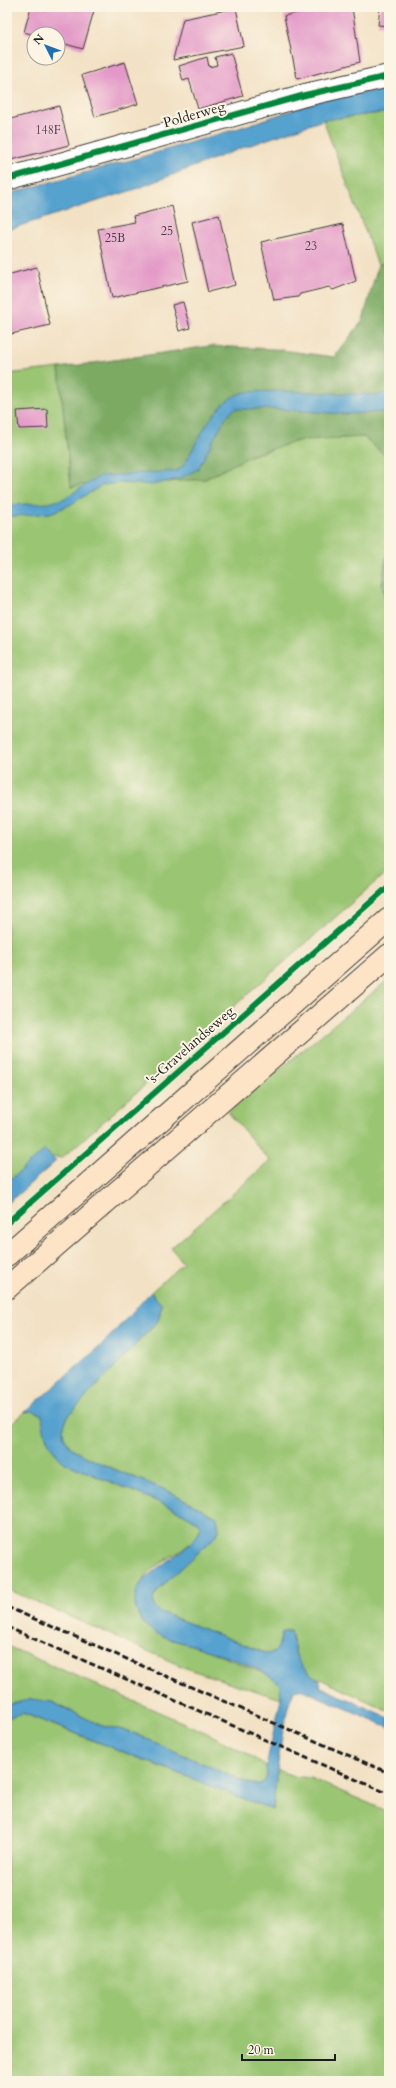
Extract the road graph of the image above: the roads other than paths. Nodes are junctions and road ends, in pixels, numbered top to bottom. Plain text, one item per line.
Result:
1 (389, 76) edge
2 (7, 179) edge
3 (389, 919) edge
4 (389, 955) edge
5 (7, 1255) edge
6 (7, 1288) edge

1 - 2 street, Polderweg
3 - 5 main road
4 - 6 main road

